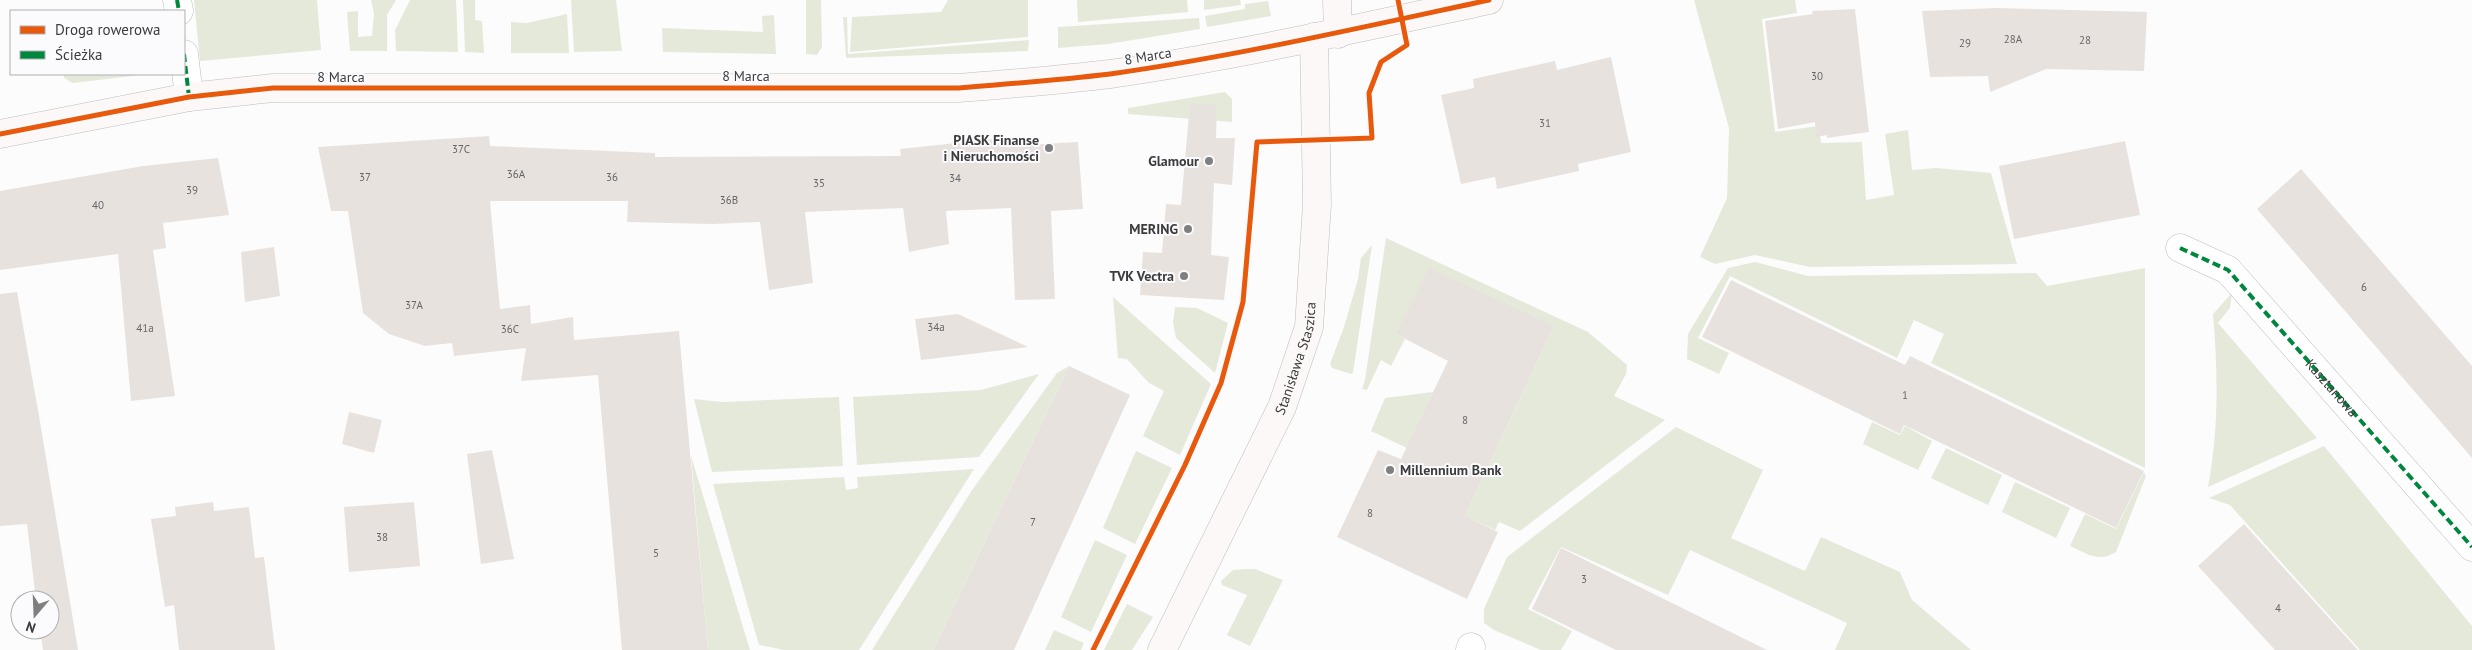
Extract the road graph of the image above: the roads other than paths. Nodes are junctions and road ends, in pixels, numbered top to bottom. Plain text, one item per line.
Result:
1 (1337, 0) edge
2 (1489, 0) edge
3 (1326, 35) junction
4 (185, 63) edge
5 (189, 97) junction
6 (0, 134) edge
7 (2180, 248) dead end
8 (2472, 546) edge
9 (1162, 650) edge

1 - 3 street, Stanisława Staszica
2 - 3 street, 8 Marca
3 - 5 street, 8 Marca
3 - 9 street, Stanisława Staszica
4 - 5 street
5 - 6 street, 8 Marca
7 - 8 street, Kasztanowa

